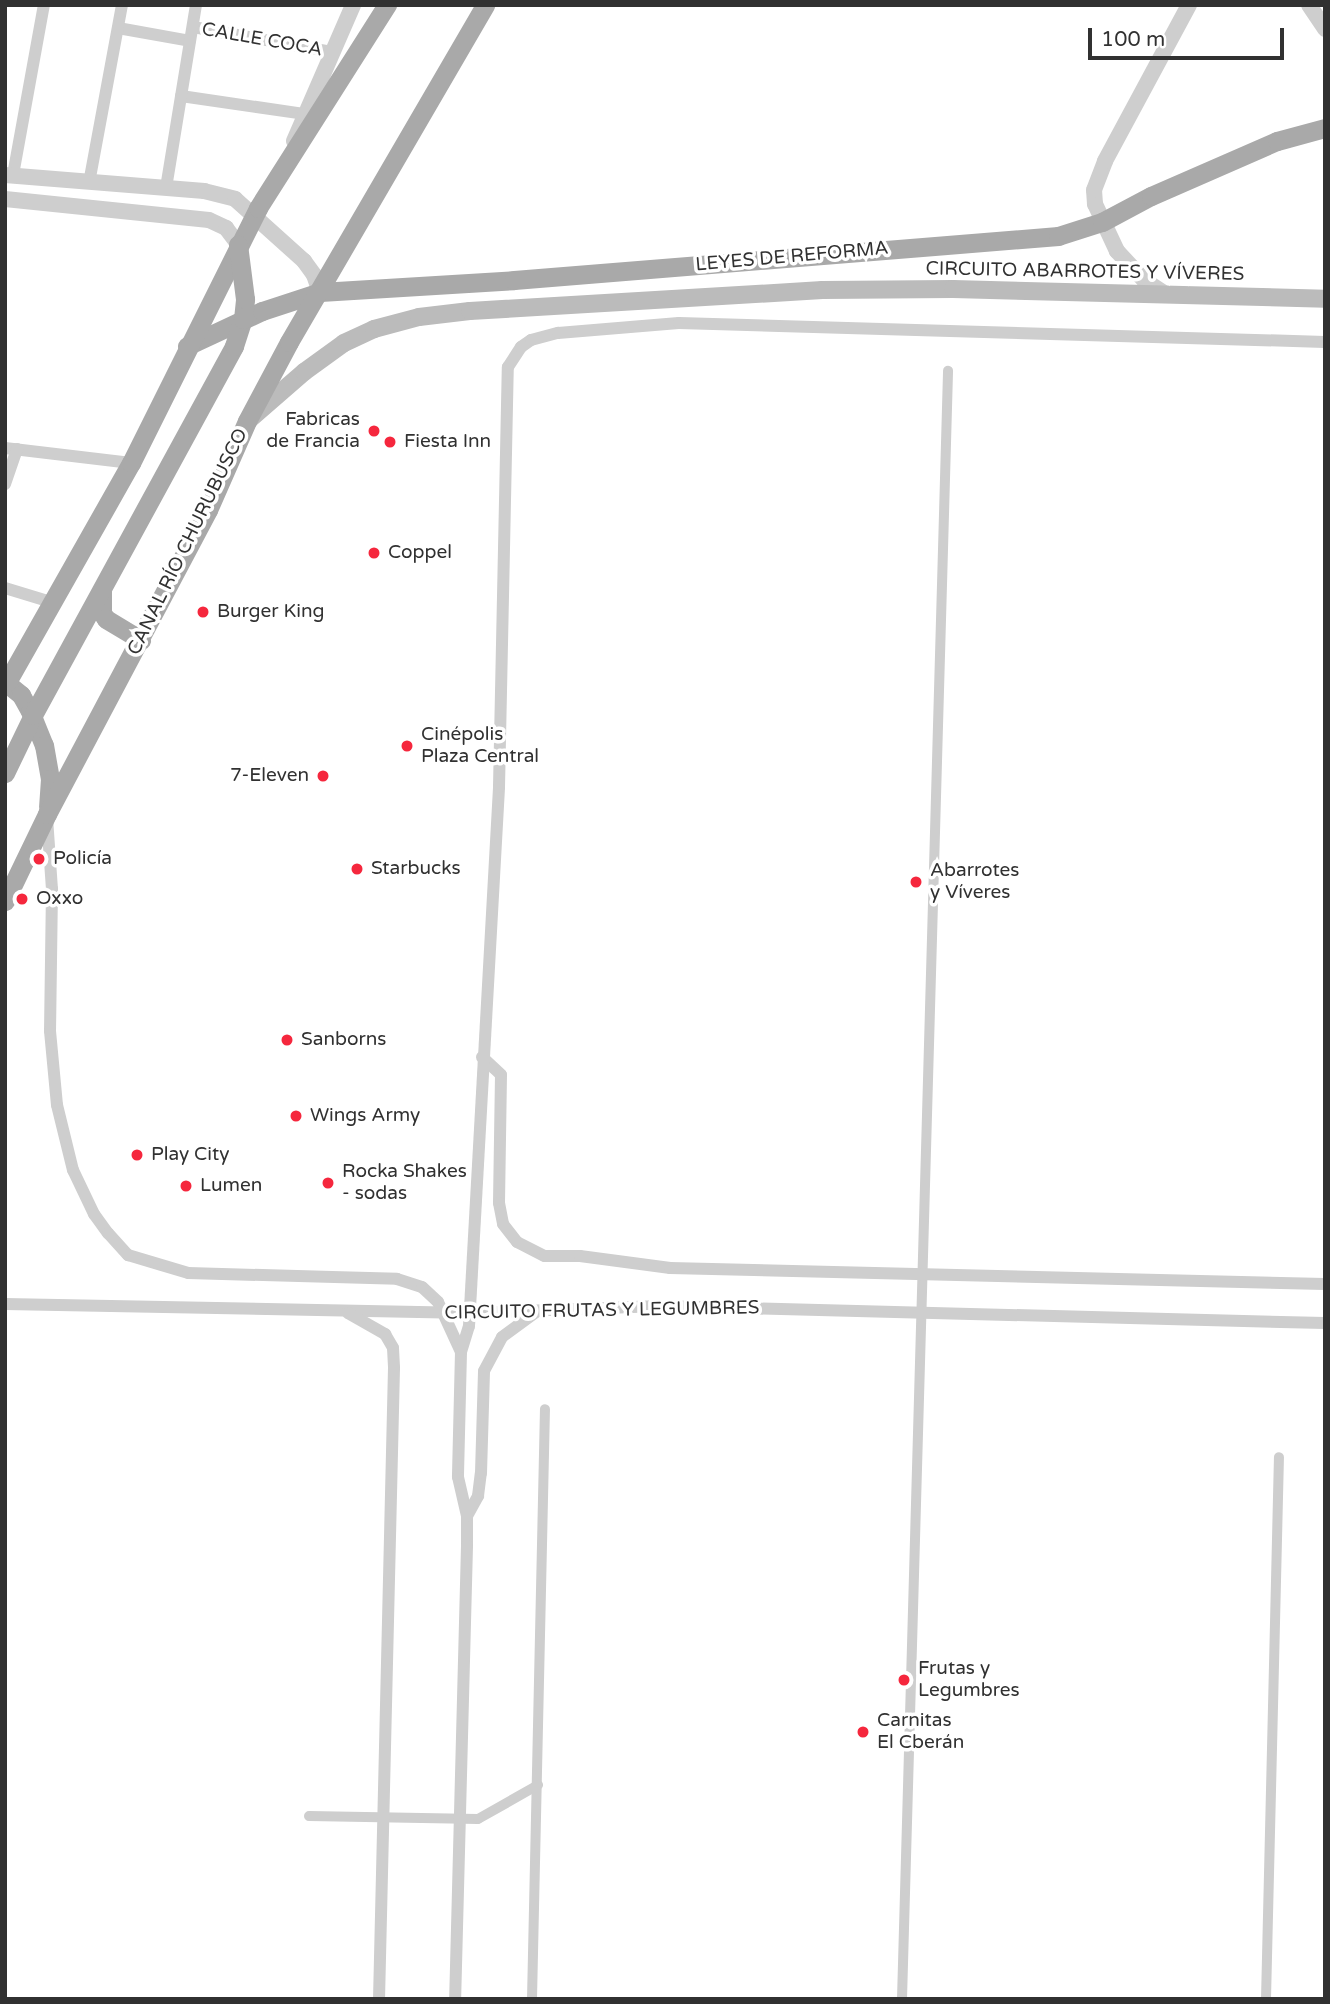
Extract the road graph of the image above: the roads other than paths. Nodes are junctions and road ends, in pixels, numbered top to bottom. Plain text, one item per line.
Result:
1 (44, 5) edge
2 (122, 5) edge
3 (196, 5) edge
4 (353, 5) edge
5 (387, 5) edge
6 (485, 5) edge
7 (1189, 5) edge
8 (1309, 5) edge
9 (192, 27) junction
10 (118, 28) junction
11 (1325, 29) edge
12 (190, 41) junction
13 (332, 52) junction
14 (181, 96) junction
15 (304, 114) junction
16 (1325, 128) edge
17 (283, 170) junction
18 (9, 175) edge
19 (51, 179) junction
20 (89, 183) junction
21 (166, 188) junction
22 (5, 199) edge
23 (47, 204) junction
24 (255, 213) junction
25 (1102, 222) junction
26 (238, 244) junction
27 (320, 292) junction
28 (1167, 295) junction
29 (1325, 299) edge
30 (243, 319) junction
31 (1325, 342) edge
32 (187, 346) junction
33 (948, 371) dead end
34 (247, 421) junction
35 (11, 449) edge
36 (131, 463) junction
37 (5, 484) edge
38 (103, 586) junction
39 (5, 588) edge
40 (51, 602) junction
41 (141, 640) junction
42 (6, 683) edge
43 (33, 715) junction
44 (5, 773) edge
45 (47, 814) junction
46 (5, 901) edge
47 (482, 1057) junction
48 (923, 1274) junction
49 (1325, 1284) edge
50 (5, 1304) edge
51 (345, 1311) junction
52 (536, 1312) junction
53 (922, 1312) junction
54 (1325, 1323) edge
55 (461, 1352) junction
56 (545, 1409) dead end
57 (1279, 1457) dead end
58 (467, 1516) junction
59 (538, 1785) junction
60 (309, 1816) dead end
61 (379, 1999) edge
62 (455, 1999) edge
63 (532, 1999) edge
64 (902, 1999) edge
65 (1266, 1999) edge

1 - 18 street
2 - 10 street
3 - 9 street
4 - 13 street
5 - 17 main road
6 - 27 main road, CANAL RÍO CHURUBUSCO
7 - 25 street
8 - 11 street
9 - 12 street
9 - 13 street, CALLE COCA
10 - 12 street, CALLE COCA
10 - 20 street
12 - 14 street
13 - 15 street
14 - 15 street
14 - 21 street
15 - 17 street
16 - 25 main road, LEYES DE REFORMA
17 - 24 main road
18 - 19 street
19 - 20 street
19 - 23 street
20 - 21 street
21 - 24 street
22 - 23 street
23 - 26 street
24 - 26 main road
24 - 27 street
25 - 27 main road, LEYES DE REFORMA
25 - 28 street
26 - 30 main road
26 - 32 main road
27 - 30 main road, LEYES DE REFORMA
27 - 34 main road, CANAL RÍO CHURUBUSCO
28 - 29 main road, CIRCUITO ABARROTES Y VÍVERES
28 - 34 main road, CIRCUITO ABARROTES Y VÍVERES
30 - 32 main road, LEYES DE REFORMA
30 - 38 main road
31 - 47 street
32 - 36 main road
33 - 48 street
34 - 41 main road, CANAL RÍO CHURUBUSCO
35 - 36 street
35 - 37 street
36 - 40 main road
38 - 41 main road
38 - 43 main road
39 - 40 street
40 - 42 main road
41 - 45 main road, CANAL RÍO CHURUBUSCO
42 - 43 main road
43 - 44 main road
43 - 45 main road
45 - 46 main road, CANAL RÍO CHURUBUSCO
45 - 55 street
47 - 48 street
47 - 55 street
48 - 49 street
48 - 53 street
50 - 51 street, CIRCUITO FRUTAS Y LEGUMBRES
51 - 52 street, CIRCUITO FRUTAS Y LEGUMBRES
51 - 61 street
52 - 53 street, CIRCUITO FRUTAS Y LEGUMBRES
52 - 58 street
53 - 54 street, CIRCUITO FRUTAS Y LEGUMBRES
53 - 64 street
55 - 58 street
56 - 59 street
57 - 65 street
58 - 62 street
59 - 60 street
59 - 63 street

